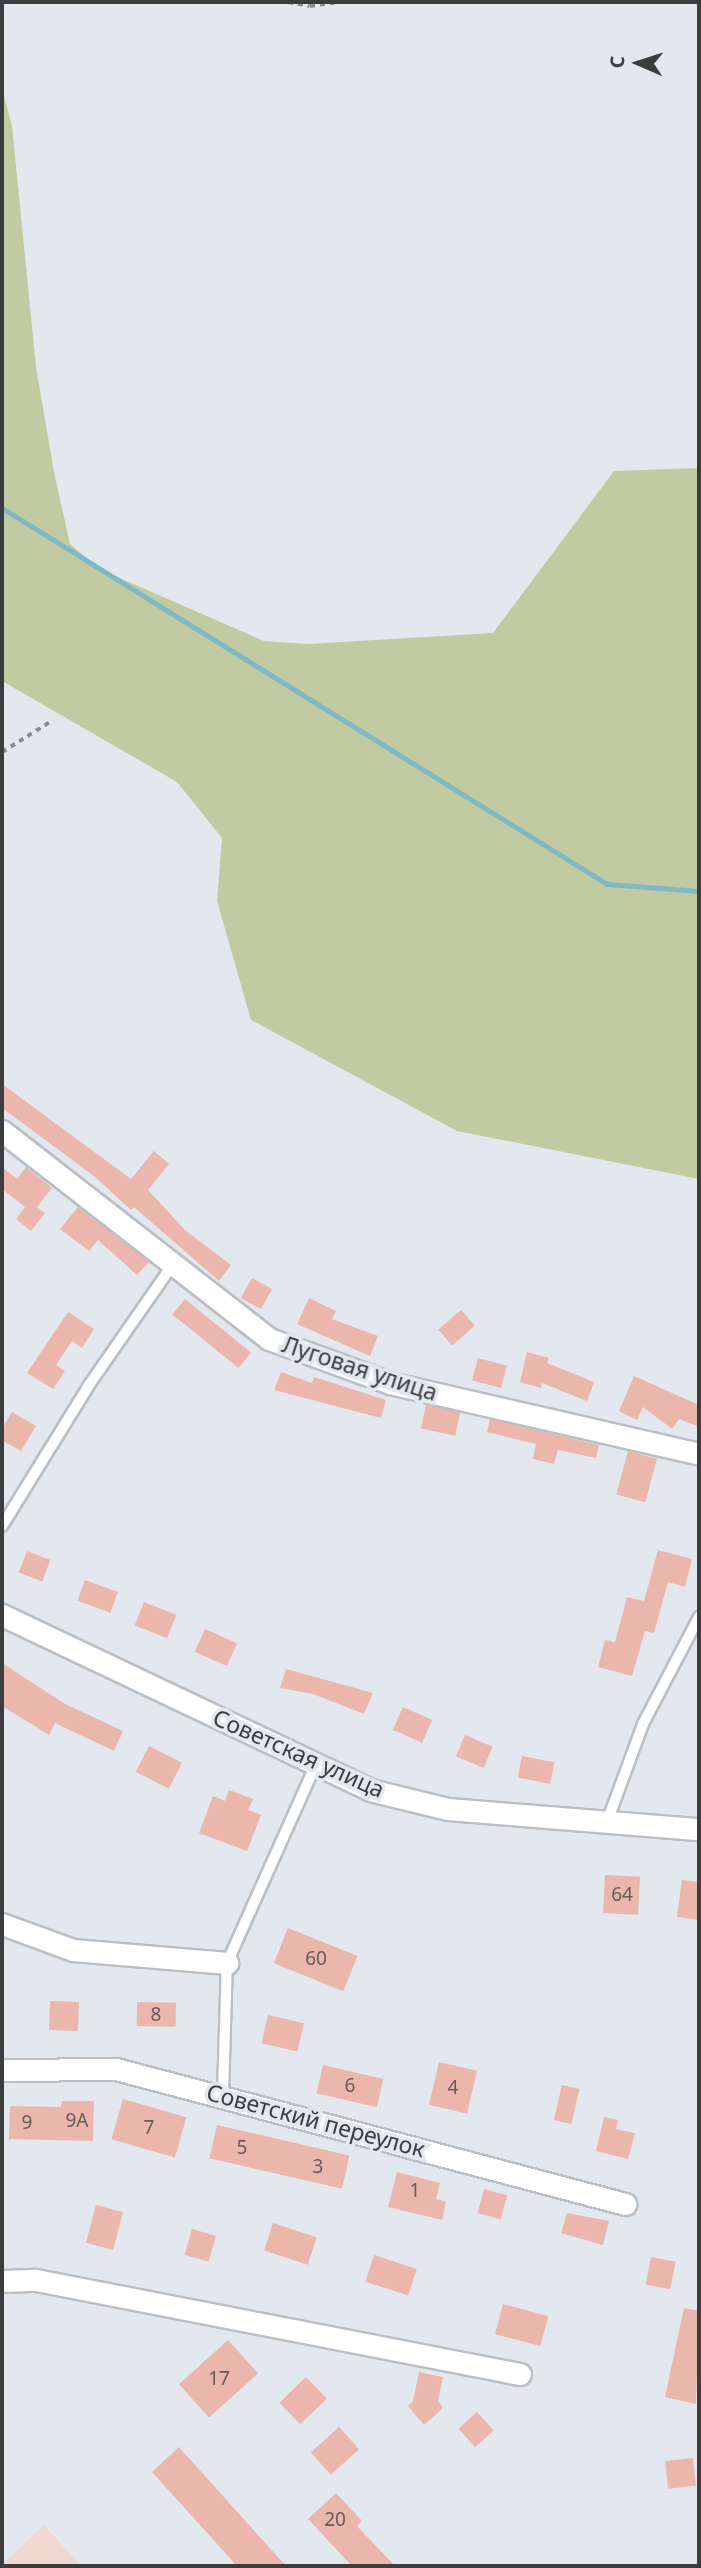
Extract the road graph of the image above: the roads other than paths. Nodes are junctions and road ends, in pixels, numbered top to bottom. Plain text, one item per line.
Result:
1 (2, 1131) edge
2 (173, 1264) junction
3 (699, 1454) edge
4 (2, 1526) edge
5 (2, 1615) edge
6 (699, 1617) edge
7 (316, 1764) junction
8 (607, 1822) junction
9 (699, 1829) edge
10 (2, 1924) edge
11 (227, 1963) junction
12 (2, 2070) edge
13 (223, 2094) junction
14 (625, 2204) dead end
15 (2, 2281) edge
16 (520, 2374) dead end

1 - 2 street, Луговая улица
2 - 3 street, Луговая улица
2 - 4 lane
5 - 7 street, Советская улица
6 - 8 lane
7 - 8 street, Советская улица
7 - 11 lane
8 - 9 street, Советская улица
10 - 11 street
11 - 13 lane
12 - 13 street, Советский переулок
13 - 14 street, Советский переулок
15 - 16 street

